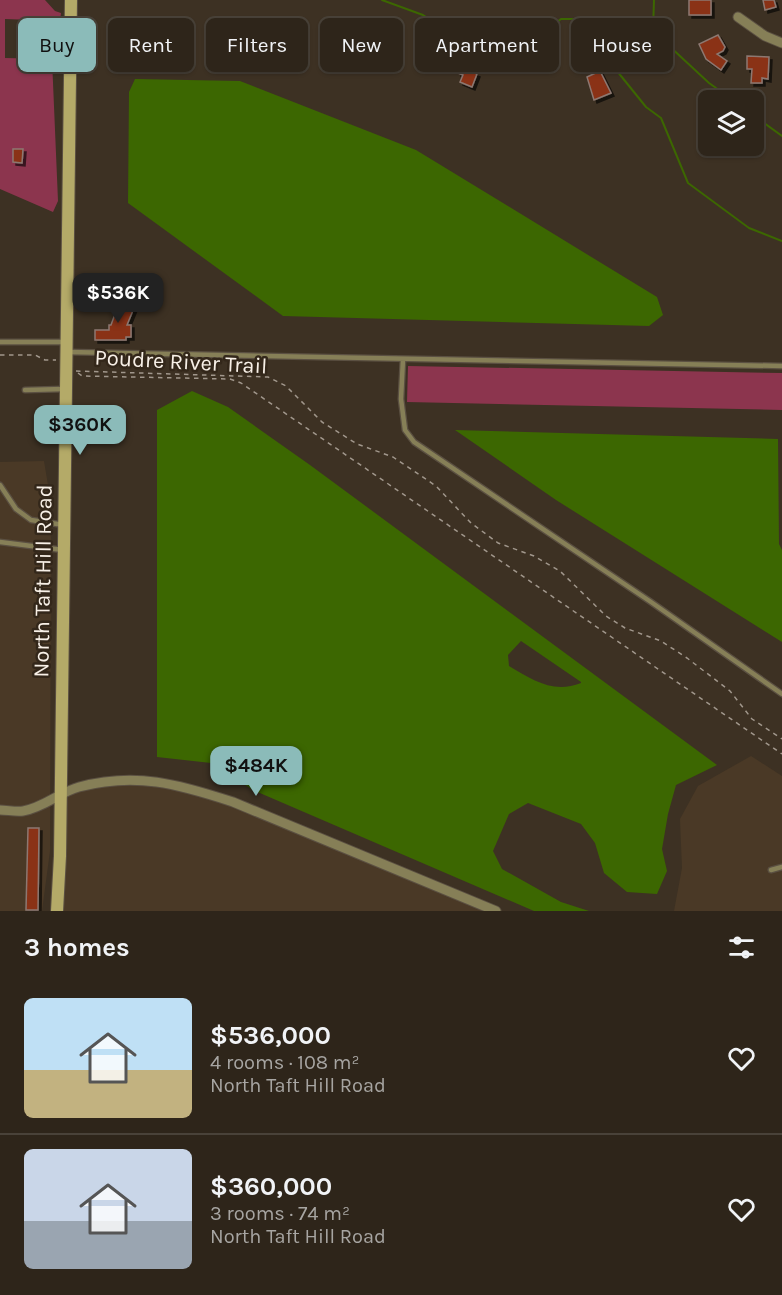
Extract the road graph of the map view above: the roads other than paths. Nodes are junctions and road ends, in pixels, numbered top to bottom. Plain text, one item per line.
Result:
1 (71, 0) edge
2 (738, 17) dead end
3 (782, 43) edge
4 (0, 342) edge
5 (65, 347) junction
6 (403, 359) junction
7 (782, 366) edge
8 (65, 389) junction
9 (25, 390) dead end
10 (0, 485) edge
11 (64, 525) junction
12 (0, 542) edge
13 (63, 550) junction
14 (782, 693) edge
15 (61, 795) junction
16 (0, 810) edge
17 (782, 867) edge
18 (771, 870) dead end
19 (57, 911) edge
20 (496, 911) edge

1 - 5 main road, North Taft Hill Road
2 - 3 street
4 - 5 lane
5 - 6 lane
5 - 8 main road, North Taft Hill Road
6 - 7 lane
6 - 14 lane
8 - 9 lane
8 - 11 main road, North Taft Hill Road
10 - 11 lane
11 - 13 main road, North Taft Hill Road
12 - 13 lane
13 - 15 main road, North Taft Hill Road
15 - 16 street
15 - 19 main road, North Taft Hill Road
15 - 20 street
17 - 18 lane

